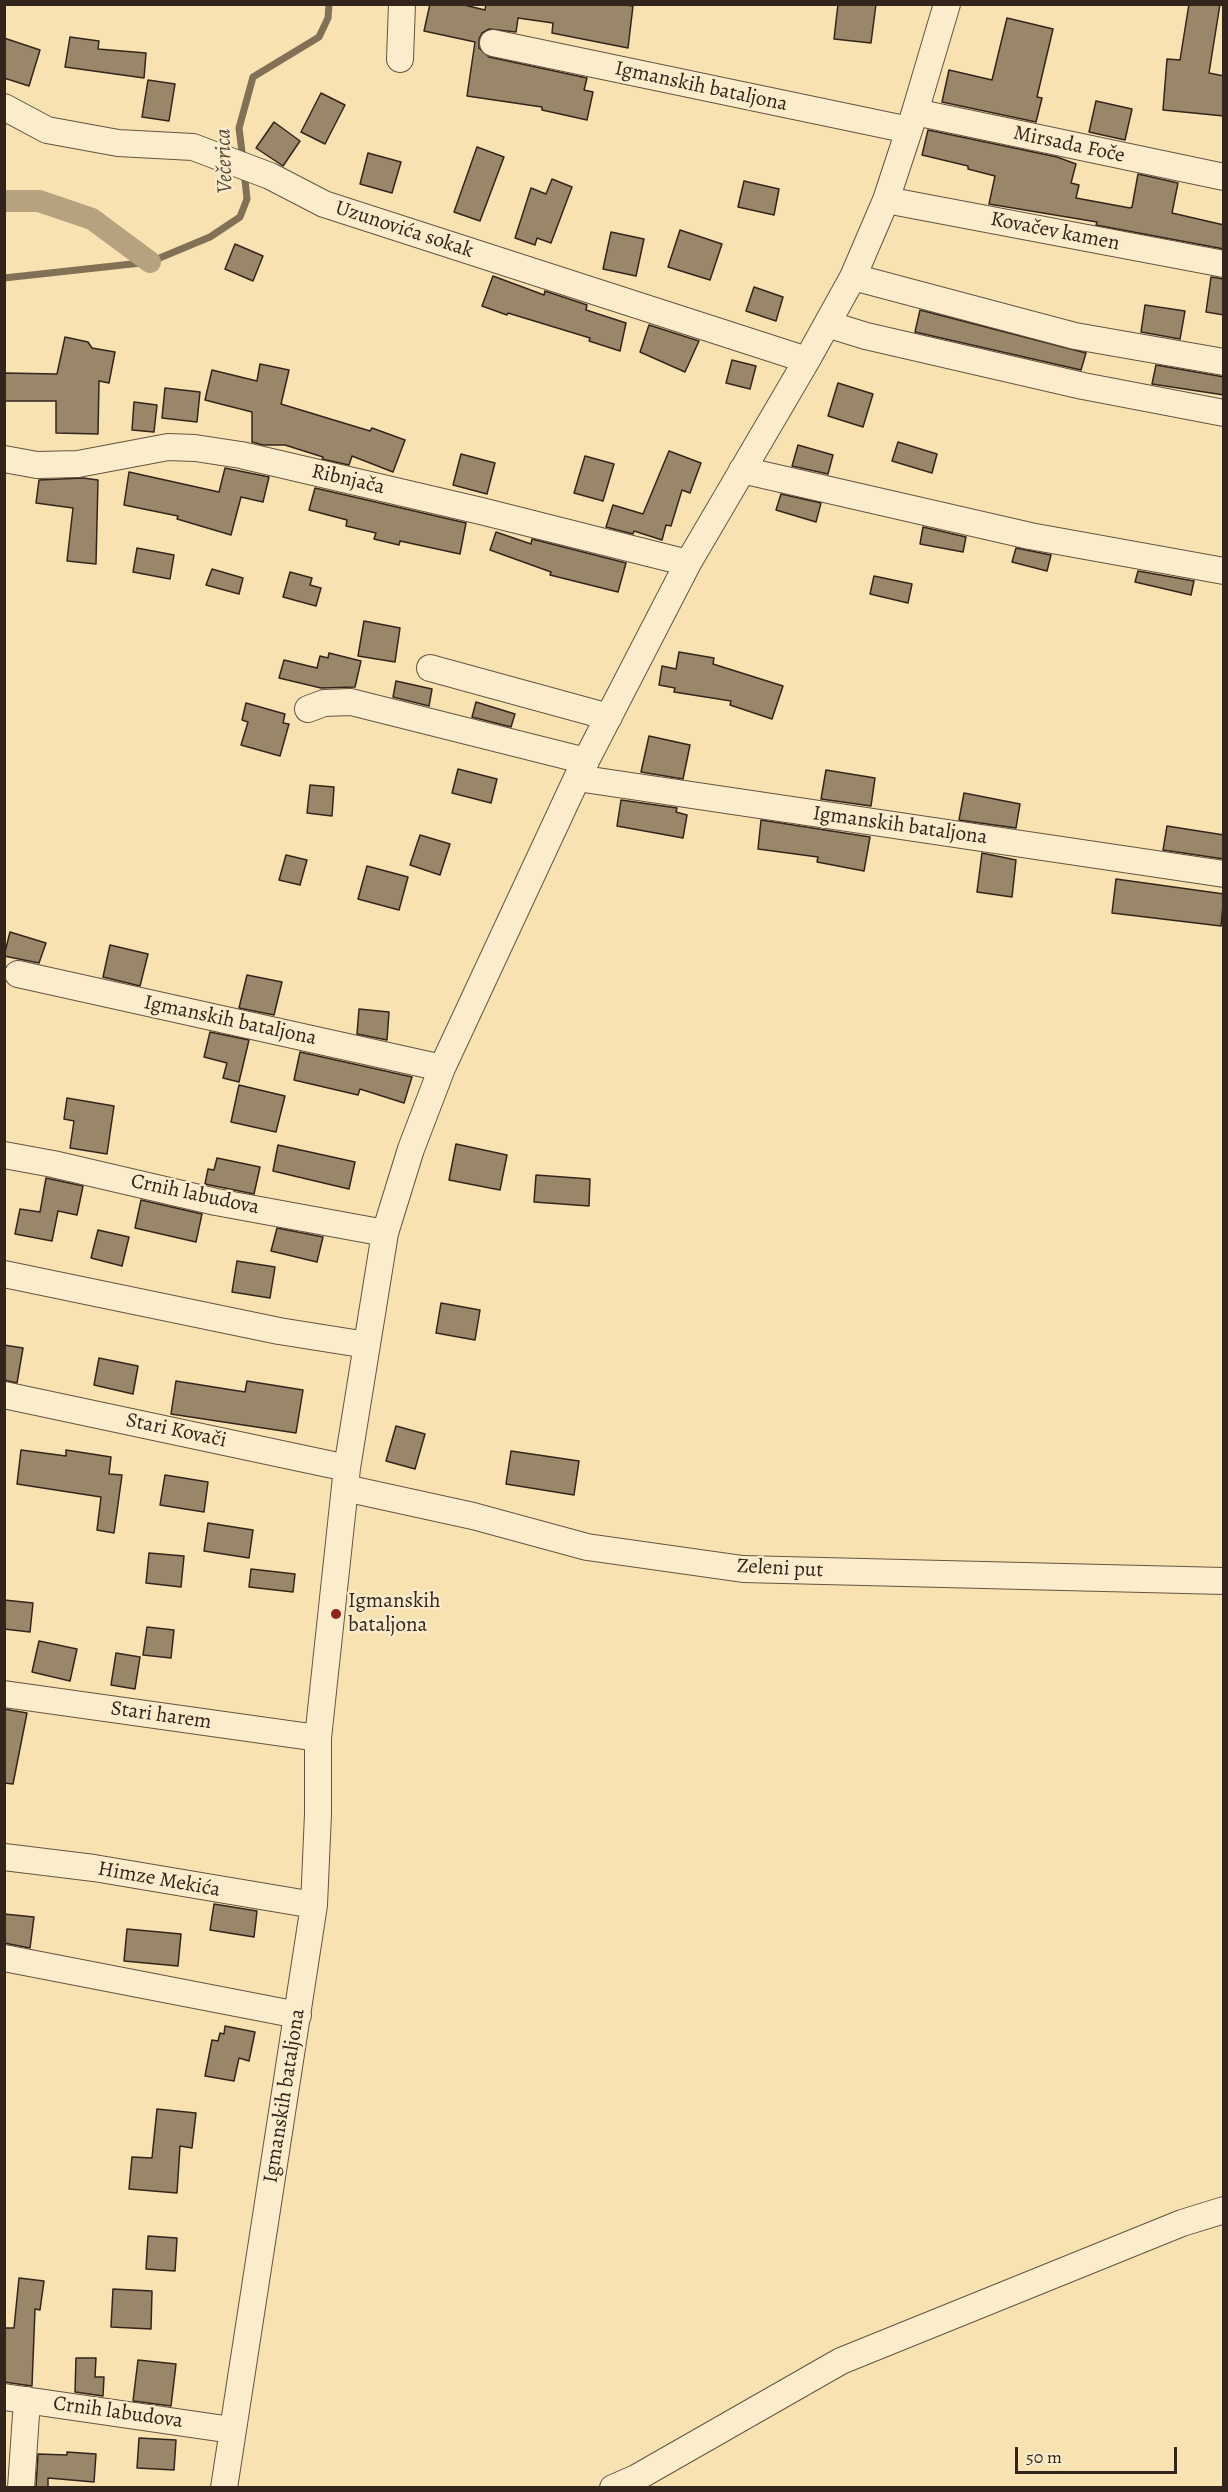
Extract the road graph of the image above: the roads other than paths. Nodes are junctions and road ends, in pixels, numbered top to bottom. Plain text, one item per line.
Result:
1 (402, 4) edge
2 (947, 4) edge
3 (493, 43) dead end
4 (400, 59) dead end
5 (4, 107) edge
6 (912, 121) junction
7 (1224, 177) edge
8 (886, 200) junction
9 (1224, 264) edge
10 (853, 277) junction
11 (827, 324) junction
12 (807, 360) junction
13 (1224, 362) edge
14 (1224, 413) edge
15 (4, 459) edge
16 (742, 470) junction
17 (688, 563) junction
18 (1224, 571) edge
19 (430, 668) dead end
20 (308, 709) dead end
21 (609, 717) junction
22 (582, 770) junction
23 (1224, 874) edge
24 (18, 974) dead end
25 (442, 1068) junction
26 (4, 1155) edge
27 (386, 1233) junction
28 (4, 1274) edge
29 (367, 1345) junction
30 (4, 1395) edge
31 (346, 1478) junction
32 (1224, 1581) edge
33 (4, 1694) edge
34 (318, 1738) junction
35 (4, 1857) edge
36 (314, 1905) junction
37 (4, 1958) edge
38 (298, 2015) junction
39 (1224, 2210) edge
40 (16, 2398) edge
41 (232, 2430) junction
42 (21, 2487) edge
43 (224, 2487) edge
44 (612, 2487) edge

1 - 4 street
2 - 6 street, Igmanskih bataljona
3 - 6 street, Igmanskih bataljona
5 - 12 street, Uzunovića sokak
6 - 7 street, Mirsada Foče
6 - 8 street, Igmanskih bataljona
8 - 9 street, Kovačev kamen
8 - 10 street, Igmanskih bataljona
10 - 11 street, Igmanskih bataljona
10 - 13 street
11 - 12 street, Igmanskih bataljona
11 - 14 street
12 - 16 street, Igmanskih bataljona
15 - 17 street, Ribnjača
16 - 17 street, Igmanskih bataljona
16 - 18 street
17 - 21 street, Igmanskih bataljona
19 - 21 street
20 - 22 street
21 - 22 street, Igmanskih bataljona
22 - 23 street, Igmanskih bataljona
22 - 25 street, Igmanskih bataljona
24 - 25 street, Igmanskih bataljona
25 - 27 street, Igmanskih bataljona
26 - 27 street, Crnih labudova
27 - 29 street, Igmanskih bataljona
28 - 29 street
29 - 31 street, Igmanskih bataljona
30 - 31 street, Stari Kovači
31 - 32 street, Zeleni put
31 - 34 street, Igmanskih bataljona
33 - 34 street, Stari harem
34 - 36 street, Igmanskih bataljona
35 - 36 street, Himze Mekića
36 - 38 street, Igmanskih bataljona
37 - 38 street
38 - 41 street, Igmanskih bataljona
39 - 44 street
40 - 41 street, Crnih labudova
40 - 42 street
41 - 43 street, Igmanskih bataljona

